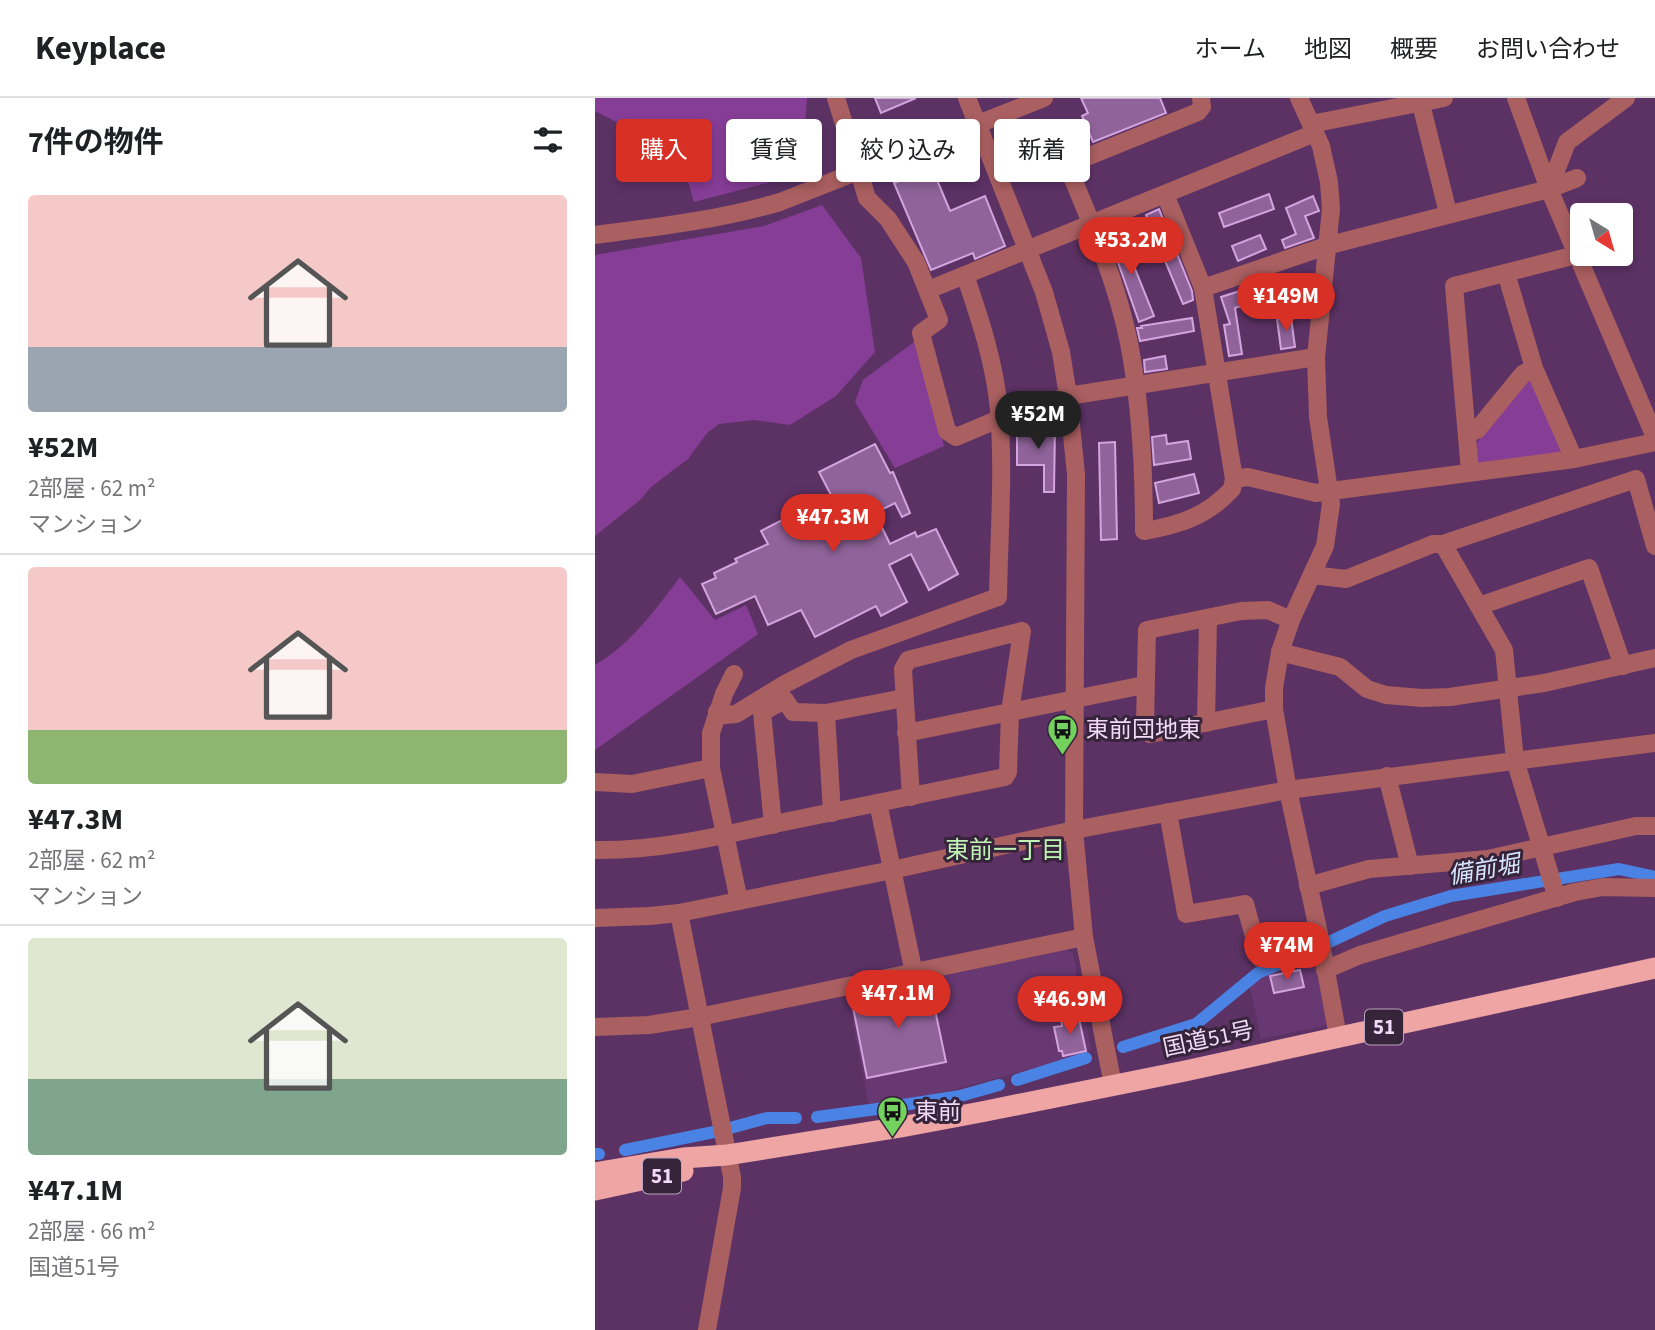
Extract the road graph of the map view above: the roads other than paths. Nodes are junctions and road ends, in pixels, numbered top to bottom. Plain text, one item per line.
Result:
1 (836, 98) edge
2 (967, 98) edge
3 (1044, 98) edge
4 (1201, 98) edge
5 (1299, 98) edge
6 (1444, 98) edge
7 (1516, 98) edge
8 (1626, 98) edge
9 (1392, 104) edge
10 (1421, 104) junction
11 (842, 119) edge
12 (976, 119) edge
13 (980, 124) edge
14 (1313, 129) junction
15 (980, 130) edge
16 (1577, 178) dead end
17 (836, 181) edge
18 (861, 182) edge
19 (1549, 189) junction
20 (1165, 194) junction
21 (1448, 213) junction
22 (1091, 224) junction
23 (595, 235) edge
24 (1570, 240) edge
25 (1326, 246) junction
26 (1027, 250) junction
27 (1570, 257) edge
28 (1581, 266) edge
29 (1506, 273) junction
30 (965, 275) junction
31 (1203, 288) junction
32 (928, 290) junction
33 (1316, 357) junction
34 (1534, 368) junction
35 (1216, 373) junction
36 (1136, 385) junction
37 (1068, 396) junction
38 (999, 419) junction
39 (1467, 434) junction
40 (1655, 439) edge
41 (1574, 459) junction
42 (1470, 472) junction
43 (1234, 479) junction
44 (1330, 490) junction
45 (1651, 513) edge
46 (1443, 544) junction
47 (1655, 546) edge
48 (1312, 575) junction
49 (1479, 606) junction
50 (1208, 618) junction
51 (1291, 620) junction
52 (1280, 652) junction
53 (1655, 658) edge
54 (1623, 666) junction
55 (734, 674) dead end
56 (1144, 685) junction
57 (1509, 688) junction
58 (904, 698) junction
59 (1074, 698) junction
60 (1274, 709) junction
61 (717, 712) junction
62 (1010, 712) junction
63 (826, 713) junction
64 (1206, 723) junction
65 (906, 733) junction
66 (1655, 743) edge
67 (1515, 760) junction
68 (711, 768) junction
69 (1387, 776) junction
70 (595, 782) edge
71 (1288, 790) junction
72 (911, 797) junction
73 (878, 803) junction
74 (1168, 812) junction
75 (832, 813) junction
76 (773, 825) junction
77 (1655, 826) edge
78 (1074, 830) junction
79 (725, 835) junction
80 (1542, 846) junction
81 (595, 850) edge
82 (1410, 866) junction
83 (892, 870) junction
84 (1308, 886) junction
85 (1553, 886) junction
86 (1655, 888) edge
87 (739, 901) junction
88 (679, 913) junction
89 (595, 918) edge
90 (1084, 937) junction
91 (1321, 943) junction
92 (1655, 968) edge
93 (1325, 970) junction
94 (914, 973) junction
95 (699, 1017) junction
96 (595, 1027) edge
97 (1338, 1037) junction
98 (1113, 1085) junction
99 (727, 1155) junction
100 (595, 1172) edge
101 (595, 1190) edge
102 (708, 1330) edge

1 - 11 street
2 - 12 street
3 - 13 street
4 - 22 street
5 - 14 street
6 - 10 street
7 - 19 street
8 - 19 street
9 - 10 street
9 - 14 street
10 - 21 street
14 - 20 street
14 - 25 street
15 - 26 street
16 - 19 street
17 - 23 street
18 - 32 street
19 - 21 street
19 - 24 street
20 - 22 street
20 - 31 street
21 - 25 street
22 - 26 street
22 - 36 street
25 - 31 street
25 - 33 street
26 - 30 street
26 - 37 street
27 - 29 street
28 - 40 street
29 - 34 street
29 - 39 street
30 - 32 street
30 - 38 street
31 - 35 street
32 - 38 street
33 - 35 street
33 - 44 street
34 - 39 street
34 - 41 street
35 - 36 street
35 - 43 street
36 - 37 street
36 - 43 street
37 - 38 street
37 - 59 street
38 - 61 street
39 - 42 street
40 - 41 street
41 - 42 street
42 - 44 street
43 - 44 street
44 - 48 street
45 - 46 street
45 - 47 street
46 - 48 street
46 - 49 street
48 - 51 street
49 - 54 street
49 - 57 street
50 - 51 street
50 - 56 street
50 - 64 street
51 - 52 street
52 - 57 street
52 - 60 street
53 - 54 street
54 - 57 street
55 - 61 street
56 - 59 street
56 - 64 street
57 - 67 street
58 - 62 street
58 - 63 street
58 - 65 street
59 - 62 street
59 - 78 street
60 - 64 street
60 - 71 street
61 - 68 street
62 - 65 street
62 - 72 street
63 - 75 street
63 - 76 street
65 - 72 street
66 - 67 street
67 - 69 street
67 - 80 street
68 - 70 street
68 - 79 street
69 - 71 street
69 - 82 street
71 - 74 street
71 - 84 street
72 - 73 street
73 - 75 street
73 - 83 street
74 - 78 street
74 - 91 street
75 - 76 street
76 - 79 street
77 - 80 street
78 - 83 street
78 - 90 street
79 - 81 street
79 - 87 street
80 - 82 street
80 - 85 street
82 - 84 street
83 - 87 street
83 - 94 street
84 - 91 street
85 - 86 street
85 - 93 street
87 - 88 street
88 - 89 street
88 - 95 street
90 - 94 street
90 - 98 street
91 - 93 street
92 - 97 highway, 国道51号 / 51
93 - 97 street
94 - 95 street
95 - 96 street
95 - 99 street
97 - 98 highway, 国道51号 / 51
98 - 99 highway, 国道51号 / 51
99 - 100 highway, 国道51号 / 51
99 - 101 highway, 国道51号 / 51
99 - 102 street

